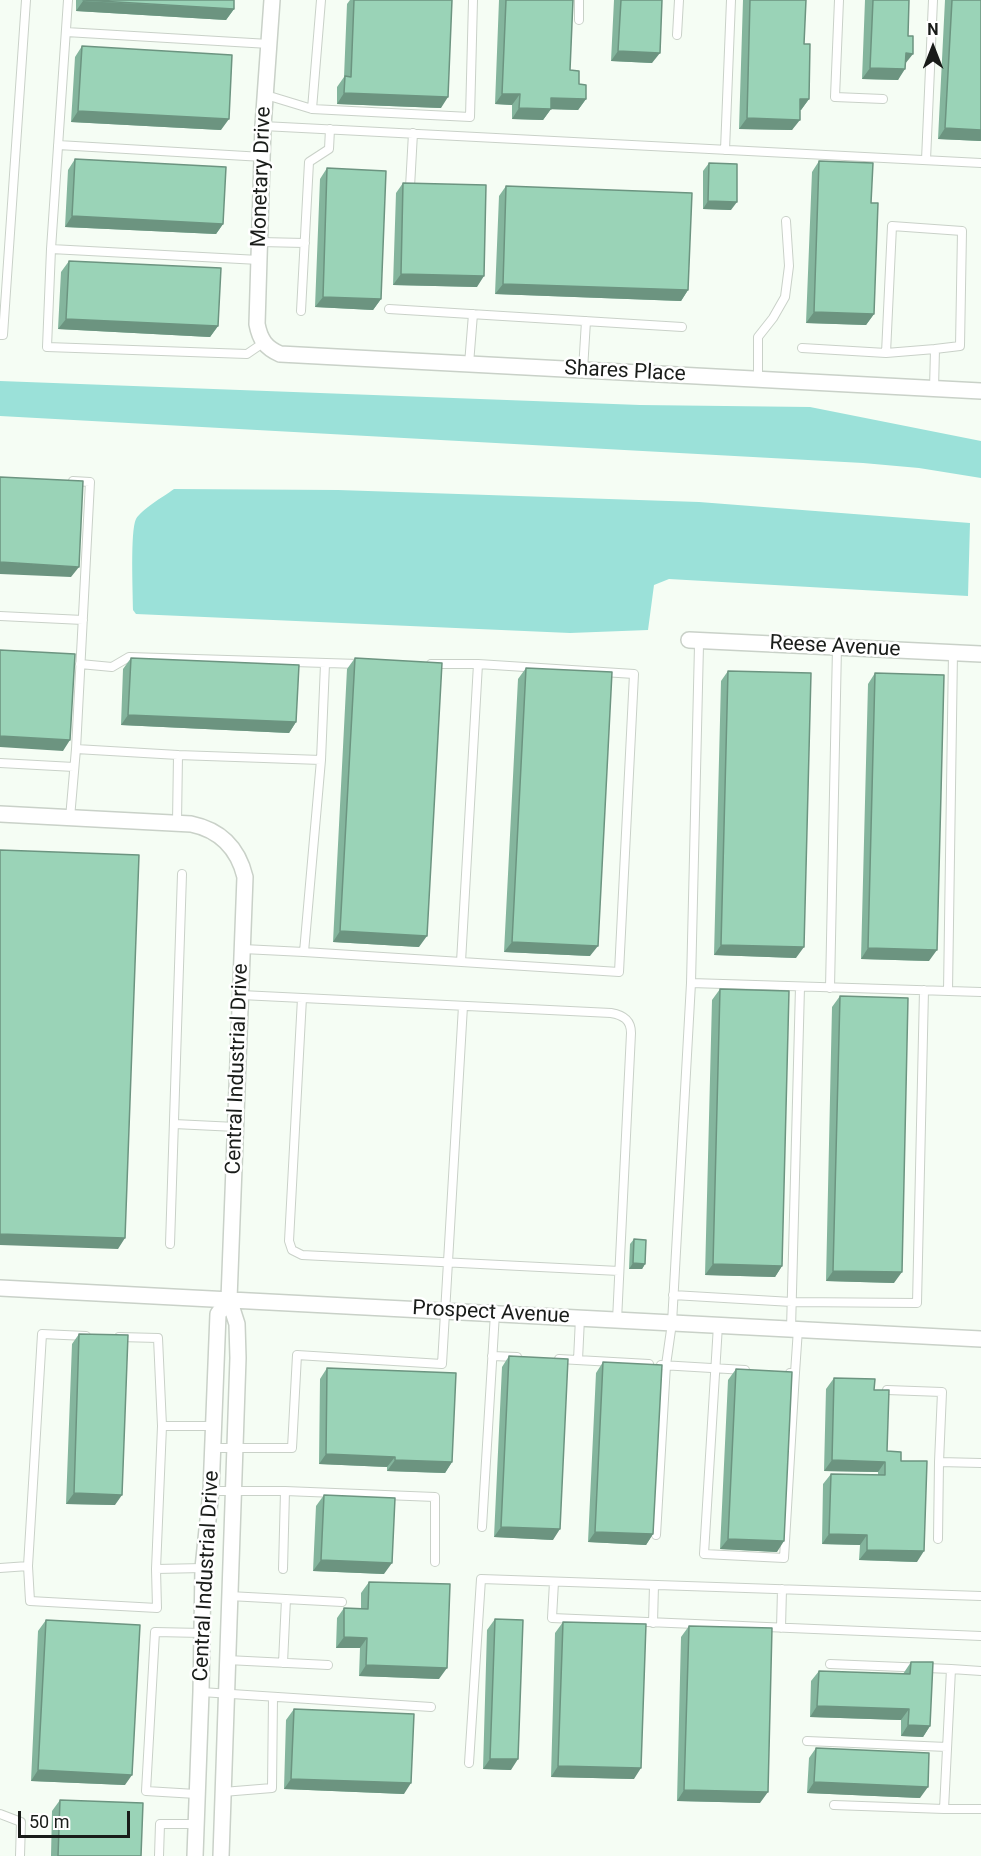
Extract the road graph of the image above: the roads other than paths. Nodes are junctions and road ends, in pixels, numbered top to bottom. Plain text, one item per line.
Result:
1 (26, 0) edge
2 (68, 0) edge
3 (272, 0) edge
4 (321, 0) edge
5 (473, 0) edge
6 (579, 0) edge
7 (679, 0) edge
8 (730, 0) edge
9 (839, 0) edge
10 (933, 0) edge
11 (579, 20) dead end
12 (66, 32) junction
13 (677, 34) dead end
14 (269, 44) junction
15 (266, 95) junction
16 (883, 99) dead end
17 (312, 109) junction
18 (263, 126) junction
19 (330, 129) junction
20 (413, 134) junction
21 (58, 145) junction
22 (725, 150) junction
23 (262, 157) junction
24 (926, 160) junction
25 (981, 163) edge
26 (410, 187) edge
27 (786, 221) dead end
28 (260, 242) junction
29 (304, 243) junction
30 (51, 249) junction
31 (259, 260) junction
32 (389, 309) dead end
33 (301, 311) dead end
34 (473, 314) junction
35 (586, 321) junction
36 (682, 327) dead end
37 (0, 335) edge
38 (267, 346) junction
39 (802, 348) dead end
40 (935, 350) junction
41 (886, 354) junction
42 (469, 364) junction
43 (583, 370) junction
44 (758, 380) junction
45 (934, 389) junction
46 (981, 391) edge
47 (67, 481) edge
48 (0, 616) edge
49 (83, 620) junction
50 (696, 640) joint
51 (837, 647) junction
52 (953, 652) junction
53 (981, 654) edge
54 (80, 664) junction
55 (325, 664) junction
56 (372, 664) edge
57 (419, 664) edge
58 (478, 664) junction
59 (76, 749) junction
60 (178, 755) junction
61 (321, 760) junction
62 (0, 763) edge
63 (74, 767) junction
64 (0, 814) edge
65 (70, 818) junction
66 (177, 823) junction
67 (182, 874) dead end
68 (243, 950) junction
69 (304, 952) junction
70 (461, 962) junction
71 (691, 983) junction
72 (800, 987) junction
73 (830, 988) junction
74 (924, 990) junction
75 (948, 991) junction
76 (981, 992) edge
77 (241, 995) junction
78 (302, 998) junction
79 (463, 1006) junction
80 (174, 1124) junction
81 (236, 1127) junction
82 (170, 1244) dead end
83 (449, 1261) junction
84 (619, 1271) junction
85 (0, 1288) edge
86 (673, 1295) junction
87 (229, 1299) junction
88 (792, 1302) junction
89 (444, 1311) junction
90 (495, 1314) junction
91 (580, 1318) junction
92 (617, 1320) junction
93 (672, 1323) junction
94 (718, 1325) junction
95 (794, 1329) junction
96 (100, 1336) edge
97 (111, 1336) edge
98 (981, 1339) edge
99 (492, 1356) junction
100 (524, 1357) edge
101 (546, 1359) edge
102 (578, 1360) junction
103 (666, 1365) junction
104 (715, 1369) junction
105 (749, 1371) edge
106 (783, 1373) edge
107 (795, 1373) junction
108 (887, 1390) edge
109 (162, 1426) junction
110 (214, 1426) junction
111 (212, 1448) junction
112 (235, 1448) junction
113 (939, 1462) junction
114 (981, 1463) edge
115 (211, 1491) junction
116 (233, 1491) junction
117 (285, 1491) junction
118 (482, 1527) dead end
119 (656, 1535) edge
120 (938, 1539) dead end
121 (435, 1562) dead end
122 (28, 1566) junction
123 (0, 1568) edge
124 (203, 1568) junction
125 (156, 1569) junction
126 (283, 1569) dead end
127 (554, 1582) junction
128 (654, 1585) junction
129 (782, 1589) junction
130 (229, 1596) junction
131 (981, 1596) edge
132 (286, 1599) junction
133 (342, 1602) dead end
134 (653, 1623) junction
135 (781, 1628) junction
136 (202, 1633) junction
137 (981, 1636) edge
138 (227, 1660) junction
139 (283, 1663) junction
140 (830, 1664) dead end
141 (328, 1665) dead end
142 (951, 1669) junction
143 (981, 1671) edge
144 (201, 1692) junction
145 (226, 1694) junction
146 (273, 1697) junction
147 (431, 1707) dead end
148 (807, 1741) dead end
149 (947, 1747) junction
150 (469, 1763) dead end
151 (223, 1792) junction
152 (196, 1794) junction
153 (834, 1805) dead end
154 (944, 1809) junction
155 (981, 1809) edge
156 (0, 1814) edge
157 (195, 1824) junction
158 (20, 1856) edge
159 (159, 1856) edge
160 (195, 1856) edge
161 (221, 1856) edge

1 - 37 lane
2 - 12 lane
3 - 14 street, Monetary Drive
4 - 17 lane
5 - 17 lane
6 - 11 lane
7 - 13 lane
8 - 22 lane
9 - 16 lane
10 - 24 lane
12 - 14 lane
12 - 21 lane
14 - 15 street, Monetary Drive
15 - 17 lane
15 - 18 street, Monetary Drive
18 - 19 lane
18 - 23 street, Monetary Drive
19 - 20 lane
19 - 29 lane
20 - 22 lane
20 - 26 lane
21 - 23 lane
21 - 30 lane
22 - 24 lane
23 - 28 street, Monetary Drive
24 - 25 lane
27 - 44 lane
28 - 29 lane
28 - 31 street, Monetary Drive
29 - 33 lane
30 - 31 lane
30 - 38 lane
31 - 38 street, Monetary Drive
32 - 34 lane
34 - 35 lane
34 - 42 lane
35 - 36 lane
35 - 43 lane
38 - 42 street, Shares Place
39 - 41 lane
40 - 41 lane
40 - 41 lane
40 - 45 lane
42 - 43 street, Shares Place
43 - 44 street, Shares Place
44 - 45 street, Shares Place
45 - 46 street, Shares Place
47 - 49 lane
48 - 49 lane
49 - 54 lane
50 - 51 street, Reese Avenue
50 - 71 lane
51 - 52 street, Reese Avenue
51 - 73 lane
52 - 53 street, Reese Avenue
52 - 75 lane
54 - 55 lane
54 - 59 lane
55 - 56 lane
55 - 61 lane
57 - 58 lane
58 - 70 lane
58 - 70 lane
59 - 60 lane
59 - 63 lane
60 - 61 lane
60 - 66 lane
61 - 69 lane
62 - 63 lane
63 - 65 lane
64 - 65 street
65 - 66 street
66 - 68 street, Central Industrial Drive
67 - 80 lane
68 - 69 lane
68 - 77 street, Central Industrial Drive
69 - 70 lane
71 - 72 lane
71 - 86 lane
72 - 73 lane
72 - 88 lane
73 - 74 lane
74 - 75 lane
74 - 88 lane
75 - 76 lane
77 - 78 lane
77 - 81 street, Central Industrial Drive
78 - 79 lane
78 - 83 lane
79 - 83 lane
79 - 84 lane
80 - 81 lane
80 - 82 lane
81 - 87 street, Central Industrial Drive
83 - 84 lane
83 - 89 lane
84 - 92 lane
85 - 87 street, Prospect Avenue
86 - 88 lane
86 - 93 lane
87 - 89 street, Prospect Avenue
87 - 110 street, Central Industrial Drive
87 - 112 street, Central Industrial Drive
88 - 95 lane
89 - 90 street, Prospect Avenue
89 - 112 lane
90 - 91 street, Prospect Avenue
90 - 99 lane
91 - 92 street, Prospect Avenue
91 - 102 lane
92 - 93 street, Prospect Avenue
93 - 94 street, Prospect Avenue
93 - 103 lane
94 - 95 street, Prospect Avenue
94 - 104 lane
95 - 98 street, Prospect Avenue
95 - 107 lane
96 - 122 lane
97 - 109 lane
99 - 100 lane
99 - 118 lane
101 - 102 lane
102 - 103 lane
103 - 104 lane
103 - 119 lane
104 - 105 lane
104 - 107 lane
106 - 107 lane
108 - 113 lane
109 - 110 lane
109 - 125 lane
110 - 111 street, Central Industrial Drive
111 - 112 lane
111 - 115 street, Central Industrial Drive
112 - 116 street, Central Industrial Drive
113 - 114 lane
113 - 120 lane
115 - 116 lane
115 - 124 street, Central Industrial Drive
116 - 117 lane
116 - 130 street, Central Industrial Drive
117 - 121 lane
117 - 126 lane
122 - 123 lane
122 - 125 lane
124 - 125 lane
124 - 136 street, Central Industrial Drive
127 - 128 lane
127 - 134 lane
127 - 150 lane
128 - 129 lane
128 - 134 lane
129 - 131 lane
129 - 135 lane
130 - 132 lane
130 - 138 street, Central Industrial Drive
132 - 133 lane
132 - 139 lane
134 - 135 lane
135 - 137 lane
136 - 144 street, Central Industrial Drive
136 - 152 lane
138 - 139 lane
138 - 145 street, Central Industrial Drive
139 - 141 lane
140 - 142 lane
142 - 143 lane
142 - 149 lane
144 - 145 lane
144 - 152 street, Central Industrial Drive
145 - 146 lane
145 - 151 street, Central Industrial Drive
146 - 147 lane
146 - 151 lane
148 - 149 lane
149 - 154 lane
151 - 161 street, Central Industrial Drive
152 - 157 street, Central Industrial Drive
153 - 154 lane
154 - 155 lane
156 - 158 lane
157 - 159 lane
157 - 160 street, Central Industrial Drive

